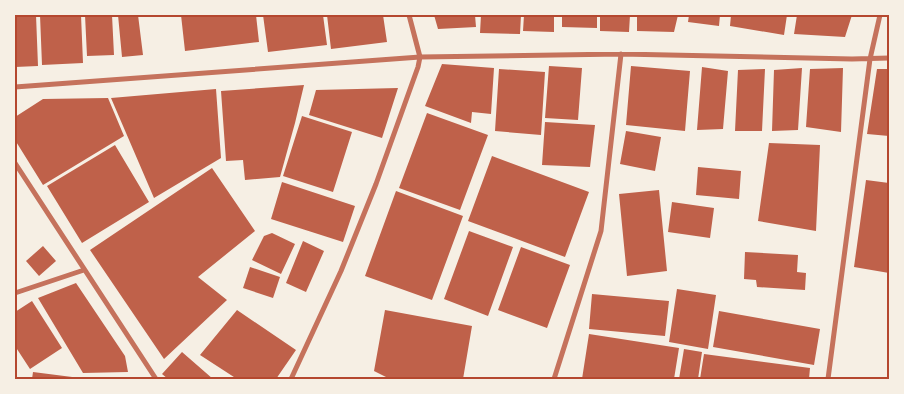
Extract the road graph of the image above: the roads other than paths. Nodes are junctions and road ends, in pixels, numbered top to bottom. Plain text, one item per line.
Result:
1 (409, 15) edge
2 (880, 15) edge
3 (621, 54) junction
4 (420, 57) junction
5 (889, 58) edge
6 (870, 59) junction
7 (15, 87) edge
8 (15, 163) edge
9 (84, 270) junction
10 (15, 293) edge
11 (156, 379) edge
12 (291, 379) edge
13 (554, 379) edge
14 (828, 379) edge

1 - 4 street
2 - 6 street
3 - 4 street
3 - 6 street
3 - 13 street
4 - 7 street
4 - 12 street
5 - 6 street
6 - 14 street
8 - 9 street
9 - 10 street
9 - 11 street

